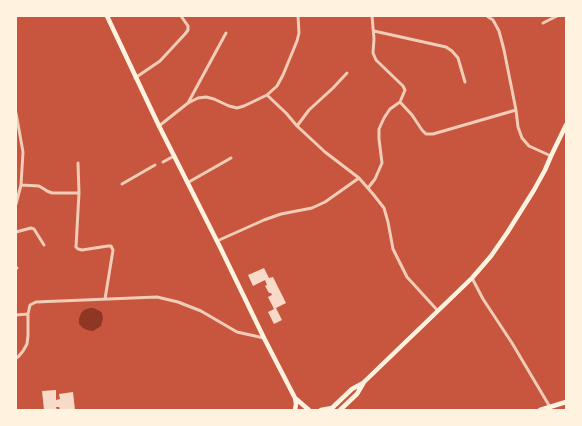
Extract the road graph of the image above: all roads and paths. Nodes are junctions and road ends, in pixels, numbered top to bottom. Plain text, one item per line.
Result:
1 (107, 16) edge
2 (182, 16) edge
3 (298, 16) edge
4 (372, 16) edge
5 (487, 16) edge
6 (557, 16) edge
7 (543, 23) dead end
8 (374, 31) junction
9 (226, 33) dead end
10 (347, 73) dead end
11 (135, 78) junction
12 (465, 82) dead end
13 (267, 95) junction
14 (400, 102) junction
15 (188, 103) junction
16 (516, 110) junction
17 (16, 113) edge
18 (566, 125) edge
19 (159, 126) junction
20 (297, 126) junction
21 (564, 136) edge
22 (174, 156) junction
23 (551, 156) junction
24 (232, 158) dead end
25 (163, 162) dead end
26 (78, 163) dead end
27 (155, 166) dead end
28 (359, 178) junction
29 (187, 183) junction
30 (122, 184) dead end
31 (21, 185) junction
32 (368, 188) junction
33 (79, 193) junction
34 (16, 204) edge
35 (16, 232) edge
36 (217, 241) junction
37 (44, 246) dead end
38 (472, 278) junction
39 (105, 299) junction
40 (438, 311) junction
41 (28, 314) junction
42 (16, 315) edge
43 (264, 338) junction
44 (16, 358) edge
45 (364, 382) junction
46 (295, 398) junction
47 (566, 402) edge
48 (550, 407) junction
49 (296, 410) edge
50 (309, 410) edge
51 (321, 410) edge
52 (340, 410) edge
53 (540, 410) edge

1 - 11 main road
2 - 11 street
3 - 13 street
4 - 8 street
5 - 16 street
6 - 7 street
8 - 12 street
8 - 14 street
9 - 15 street
10 - 20 street
11 - 19 main road
13 - 15 street
13 - 20 street
14 - 16 street
14 - 32 street
15 - 19 street
16 - 23 street
17 - 31 street
18 - 21 main road
19 - 22 main road
20 - 28 street
21 - 23 main road
22 - 25 street
22 - 29 main road
23 - 38 main road
24 - 29 street
26 - 33 street
27 - 30 street
28 - 32 street
28 - 36 street
29 - 36 main road
31 - 33 street
31 - 34 street
32 - 40 street
33 - 39 street
35 - 37 street
36 - 43 main road
38 - 40 main road
38 - 48 street
39 - 41 street
39 - 43 street
40 - 45 main road
41 - 42 street
41 - 44 street
43 - 46 main road
45 - 51 main road
45 - 52 main road
46 - 49 main road
46 - 50 main road
47 - 48 main road
48 - 53 main road

